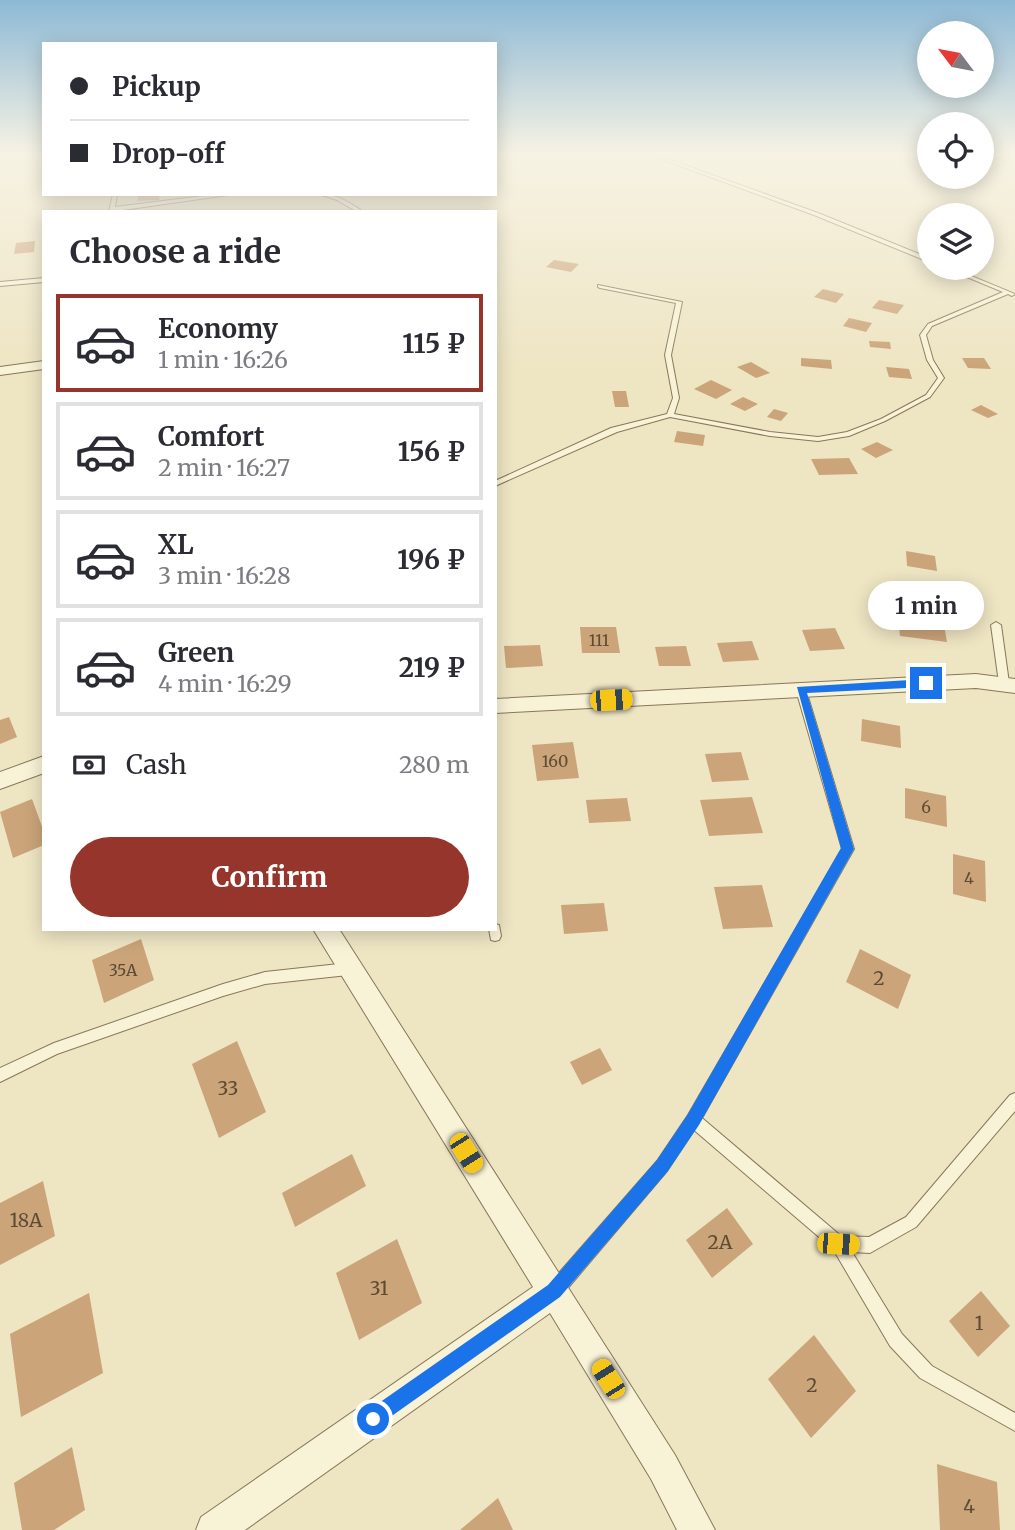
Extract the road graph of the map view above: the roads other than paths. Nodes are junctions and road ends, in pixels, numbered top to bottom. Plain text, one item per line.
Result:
1 (842, 224) edge
2 (917, 255) edge
3 (42, 280) edge
4 (979, 280) edge
5 (0, 285) edge
6 (600, 286) dead end
7 (1012, 293) edge
8 (42, 365) edge
9 (0, 371) edge
10 (670, 415) junction
11 (497, 483) edge
12 (996, 625) dead end
13 (1010, 685) edge
14 (801, 690) junction
15 (497, 706) edge
16 (42, 765) edge
17 (0, 781) edge
18 (326, 931) edge
19 (348, 968) junction
20 (0, 1075) edge
21 (1015, 1100) edge
22 (693, 1120) junction
23 (838, 1244) junction
24 (554, 1291) junction
25 (1015, 1422) edge
26 (214, 1530) edge
27 (697, 1530) edge

1 - 2 lane
3 - 5 lane
4 - 7 lane
6 - 10 lane
7 - 10 lane
8 - 9 street
10 - 11 lane
12 - 13 lane
13 - 14 street
14 - 15 street
14 - 22 lane
16 - 17 street
18 - 19 street
19 - 20 lane
19 - 24 street
21 - 23 lane
22 - 23 lane
22 - 24 lane
23 - 25 lane
24 - 26 street
24 - 27 street

